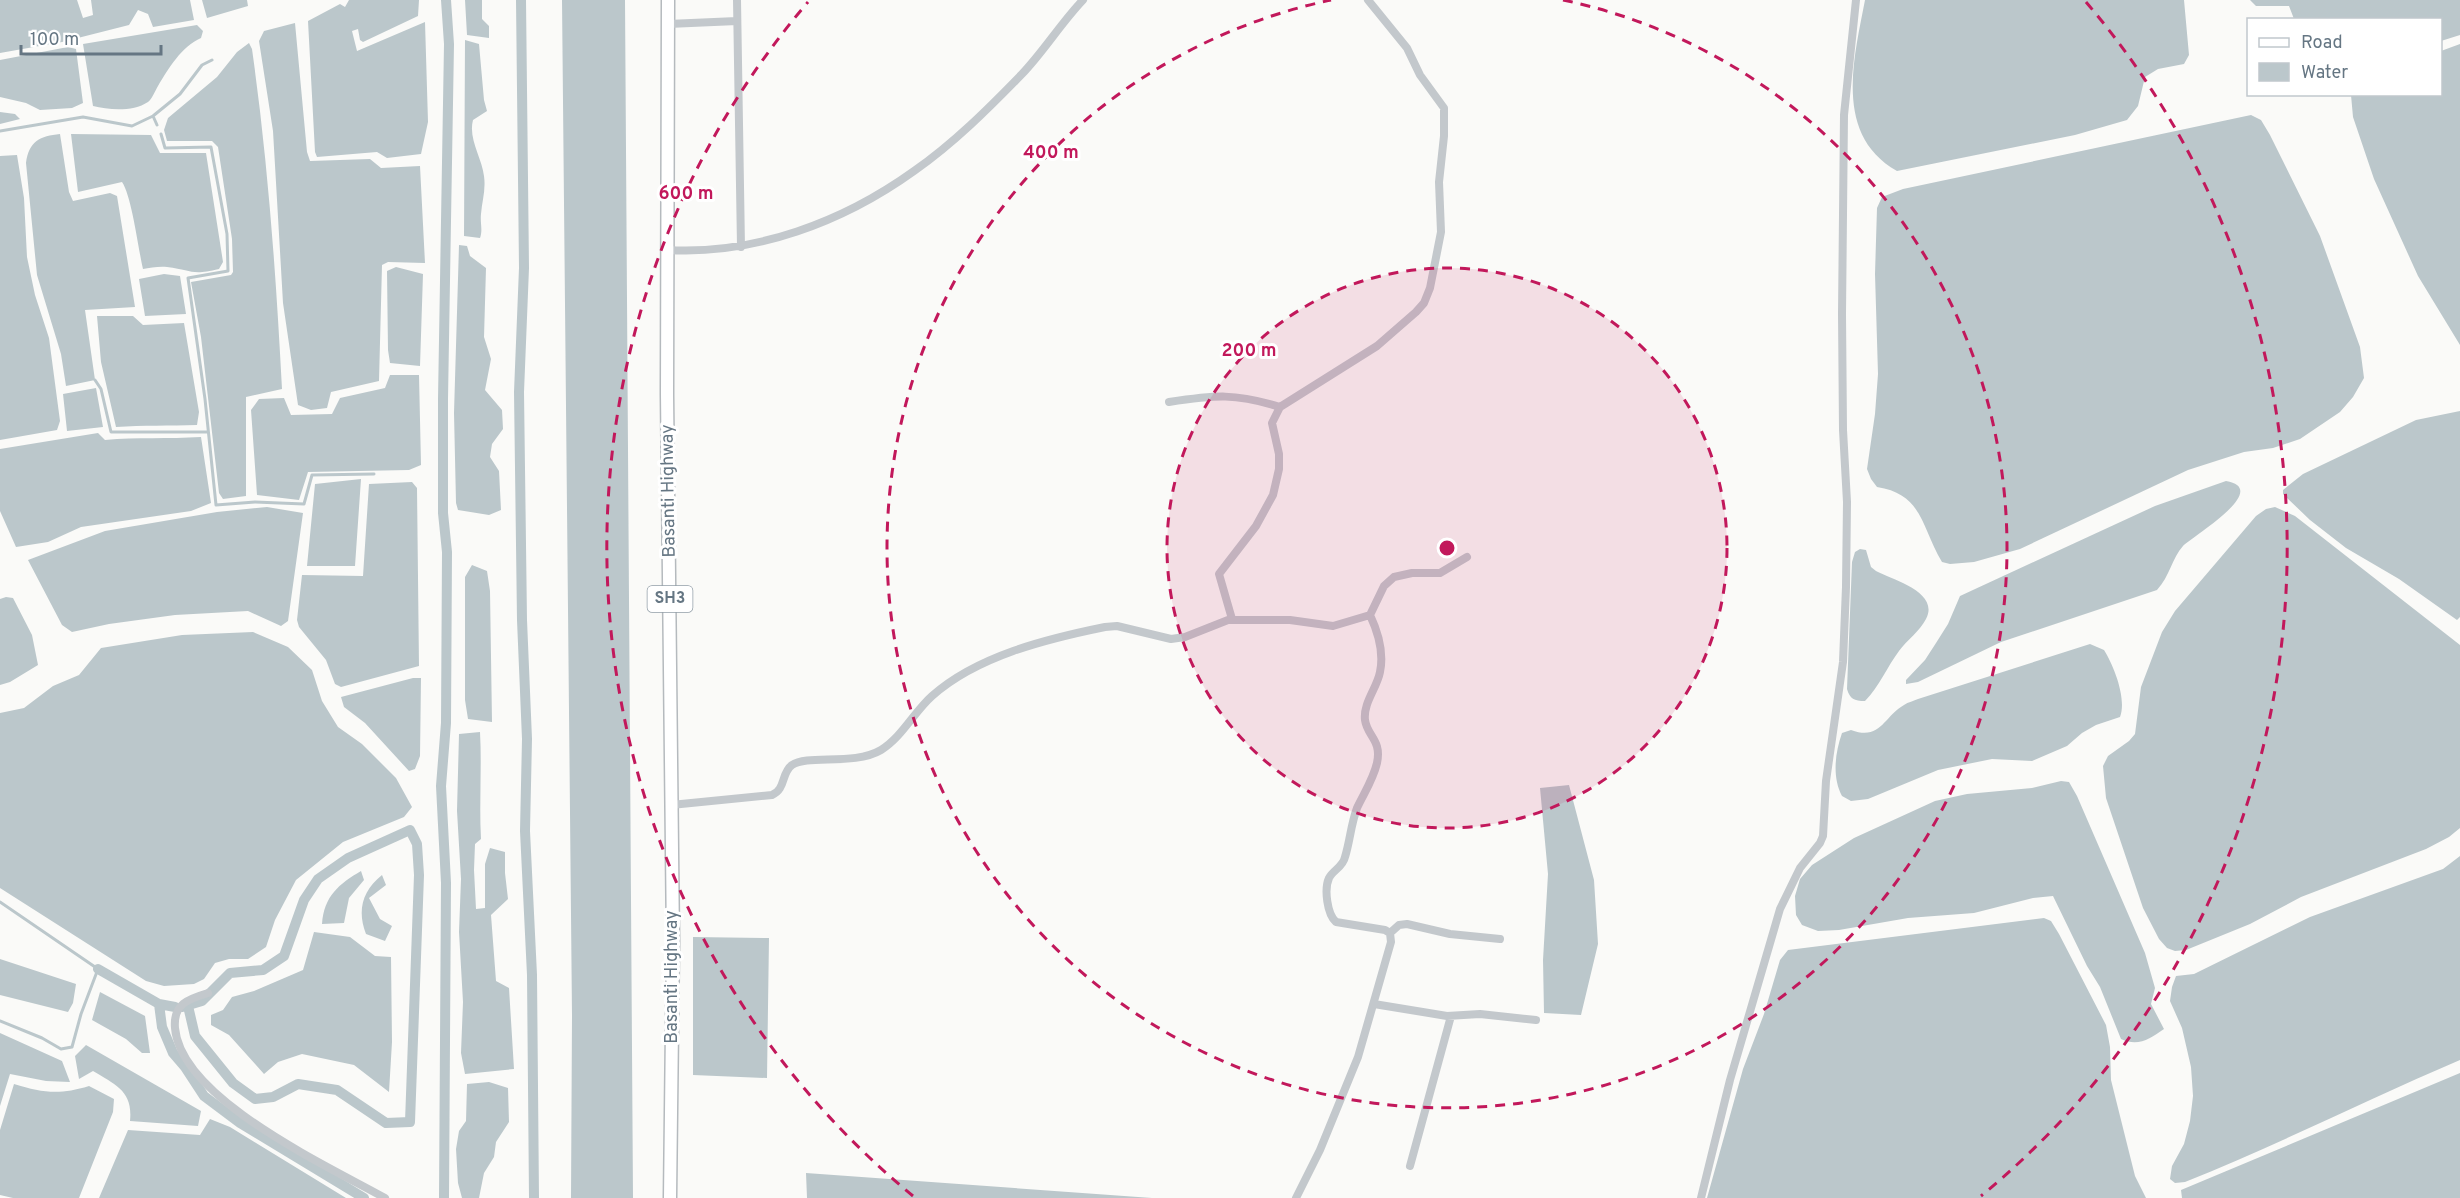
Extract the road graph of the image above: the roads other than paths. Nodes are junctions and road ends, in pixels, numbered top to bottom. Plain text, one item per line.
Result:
1 (668, 0) edge
2 (737, 0) edge
3 (1083, 0) edge
4 (1368, 0) edge
5 (1856, 0) edge
6 (737, 21) junction
7 (668, 24) junction
8 (741, 247) junction
9 (668, 250) junction
10 (1169, 402) dead end
11 (1280, 407) junction
12 (1467, 557) dead end
13 (1370, 615) junction
14 (1232, 620) junction
15 (671, 805) junction
16 (1390, 933) junction
17 (1500, 939) dead end
18 (207, 993) dead end
19 (1374, 1004) junction
20 (1451, 1016) junction
21 (1536, 1020) dead end
22 (1410, 1166) dead end
23 (385, 1198) edge
24 (670, 1198) edge
25 (1296, 1198) edge
26 (1701, 1198) edge

1 - 7 main road, Basanti Highway / SH3
2 - 6 street
3 - 8 street
4 - 11 street
5 - 26 street
6 - 7 street
6 - 8 street
7 - 9 main road, Basanti Highway / SH3
8 - 9 street
9 - 15 main road, Basanti Highway / SH3
10 - 11 street
11 - 14 street
12 - 13 street
13 - 14 street
13 - 16 street
14 - 15 street
15 - 24 main road, Basanti Highway / SH3
16 - 17 street
16 - 19 street
18 - 23 street
19 - 20 street
19 - 25 street
20 - 21 street
20 - 22 street

